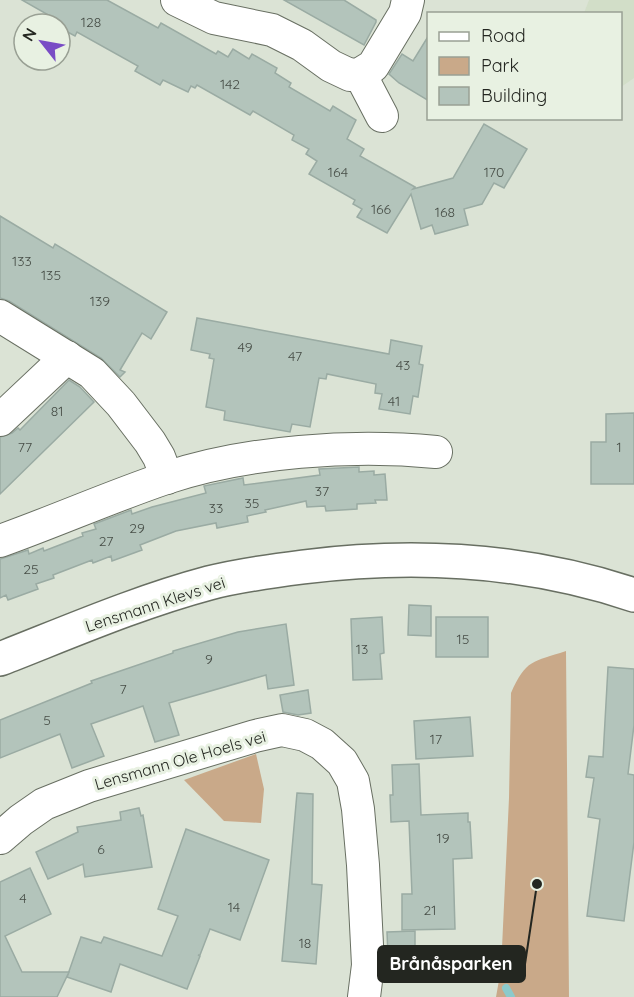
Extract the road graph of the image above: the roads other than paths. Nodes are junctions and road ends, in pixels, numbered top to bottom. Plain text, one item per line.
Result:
1 (177, 0) edge
2 (408, 0) edge
3 (360, 74) junction
4 (382, 116) dead end
5 (0, 316) edge
6 (67, 357) junction
7 (0, 420) edge
8 (436, 452) dead end
9 (167, 478) junction
10 (0, 541) edge
11 (634, 595) edge
12 (0, 658) edge
13 (0, 838) edge
14 (364, 997) edge

1 - 3 street
2 - 3 street
3 - 4 street
5 - 6 street
6 - 7 street
6 - 9 street
8 - 9 street
9 - 10 street
11 - 12 street, Lensmann Klevs vei
13 - 14 street, Lensmann Ole Hoels vei

